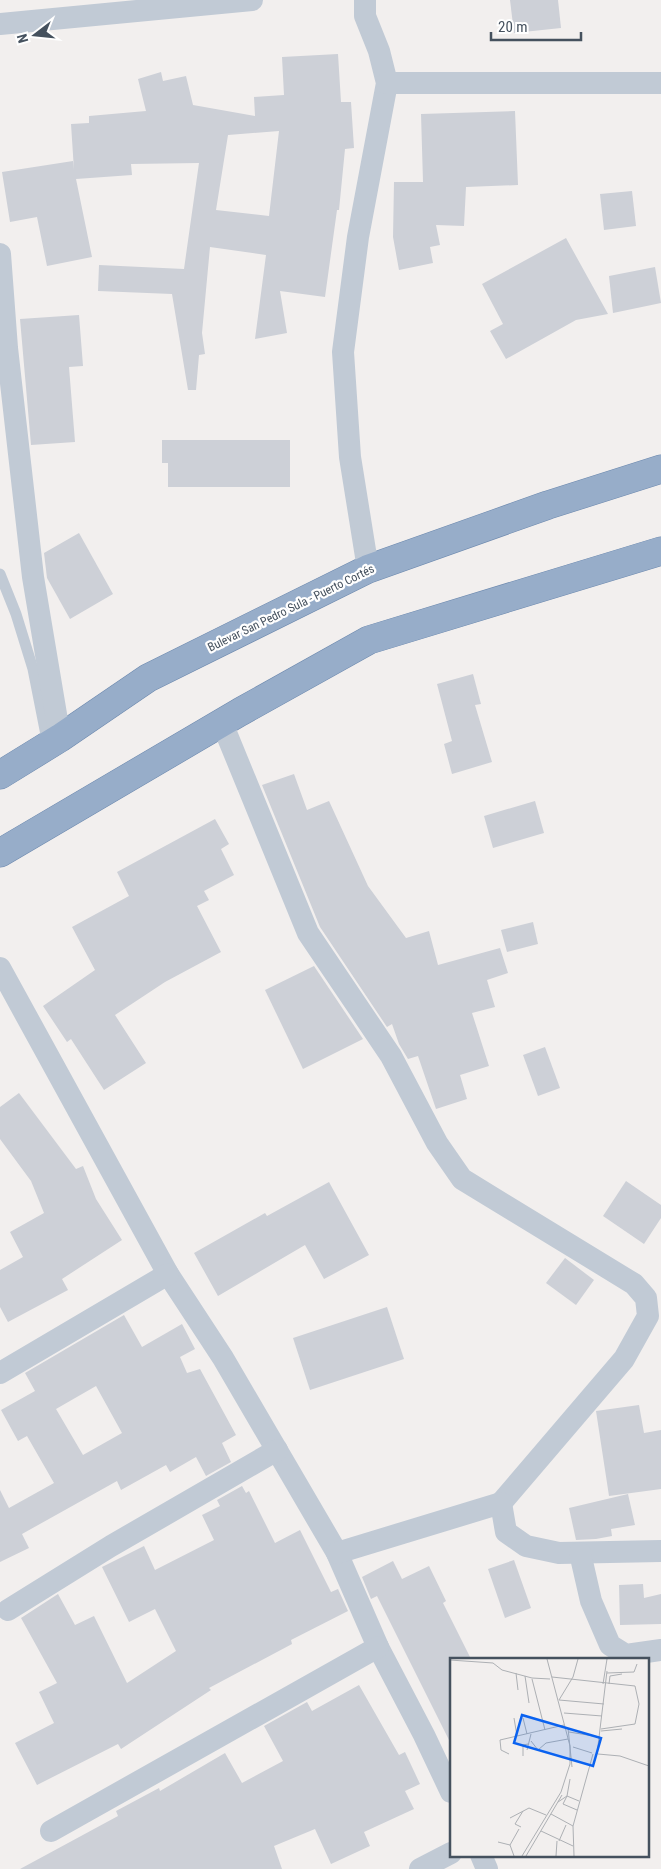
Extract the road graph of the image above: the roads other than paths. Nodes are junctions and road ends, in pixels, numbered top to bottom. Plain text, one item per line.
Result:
1 (252, 0) edge
2 (365, 0) edge
3 (144, 5) edge
4 (0, 24) edge
5 (387, 83) junction
6 (661, 83) edge
7 (0, 254) edge
8 (661, 469) edge
9 (661, 551) edge
10 (368, 568) junction
11 (0, 574) edge
12 (222, 723) junction
13 (54, 742) junction
14 (0, 775) edge
15 (0, 853) edge
16 (0, 968) edge
17 (168, 1274) junction
18 (0, 1373) edge
19 (277, 1450) junction
20 (501, 1503) junction
21 (661, 1551) edge
22 (338, 1553) junction
23 (580, 1553) junction
24 (8, 1610) dead end
25 (378, 1647) junction
26 (661, 1650) edge
27 (450, 1790) edge
28 (51, 1831) dead end
29 (450, 1854) edge
30 (482, 1856) edge
31 (420, 1869) edge
32 (488, 1869) edge

1 - 3 street
2 - 5 street
3 - 4 street
5 - 6 street
5 - 10 street
7 - 13 street
8 - 10 highway, Bulevar San Pedro Sula - Puerto Cortés
9 - 12 highway
10 - 13 highway, Bulevar San Pedro Sula - Puerto Cortés
11 - 13 lane
12 - 15 highway
12 - 20 street
13 - 14 highway, Bulevar San Pedro Sula - Puerto Cortés
16 - 17 street
17 - 18 street
17 - 19 street
19 - 22 street
19 - 24 street
20 - 22 street
20 - 23 street
21 - 23 street
22 - 25 street
23 - 26 street
25 - 27 street
25 - 28 street
29 - 31 street
30 - 32 street

